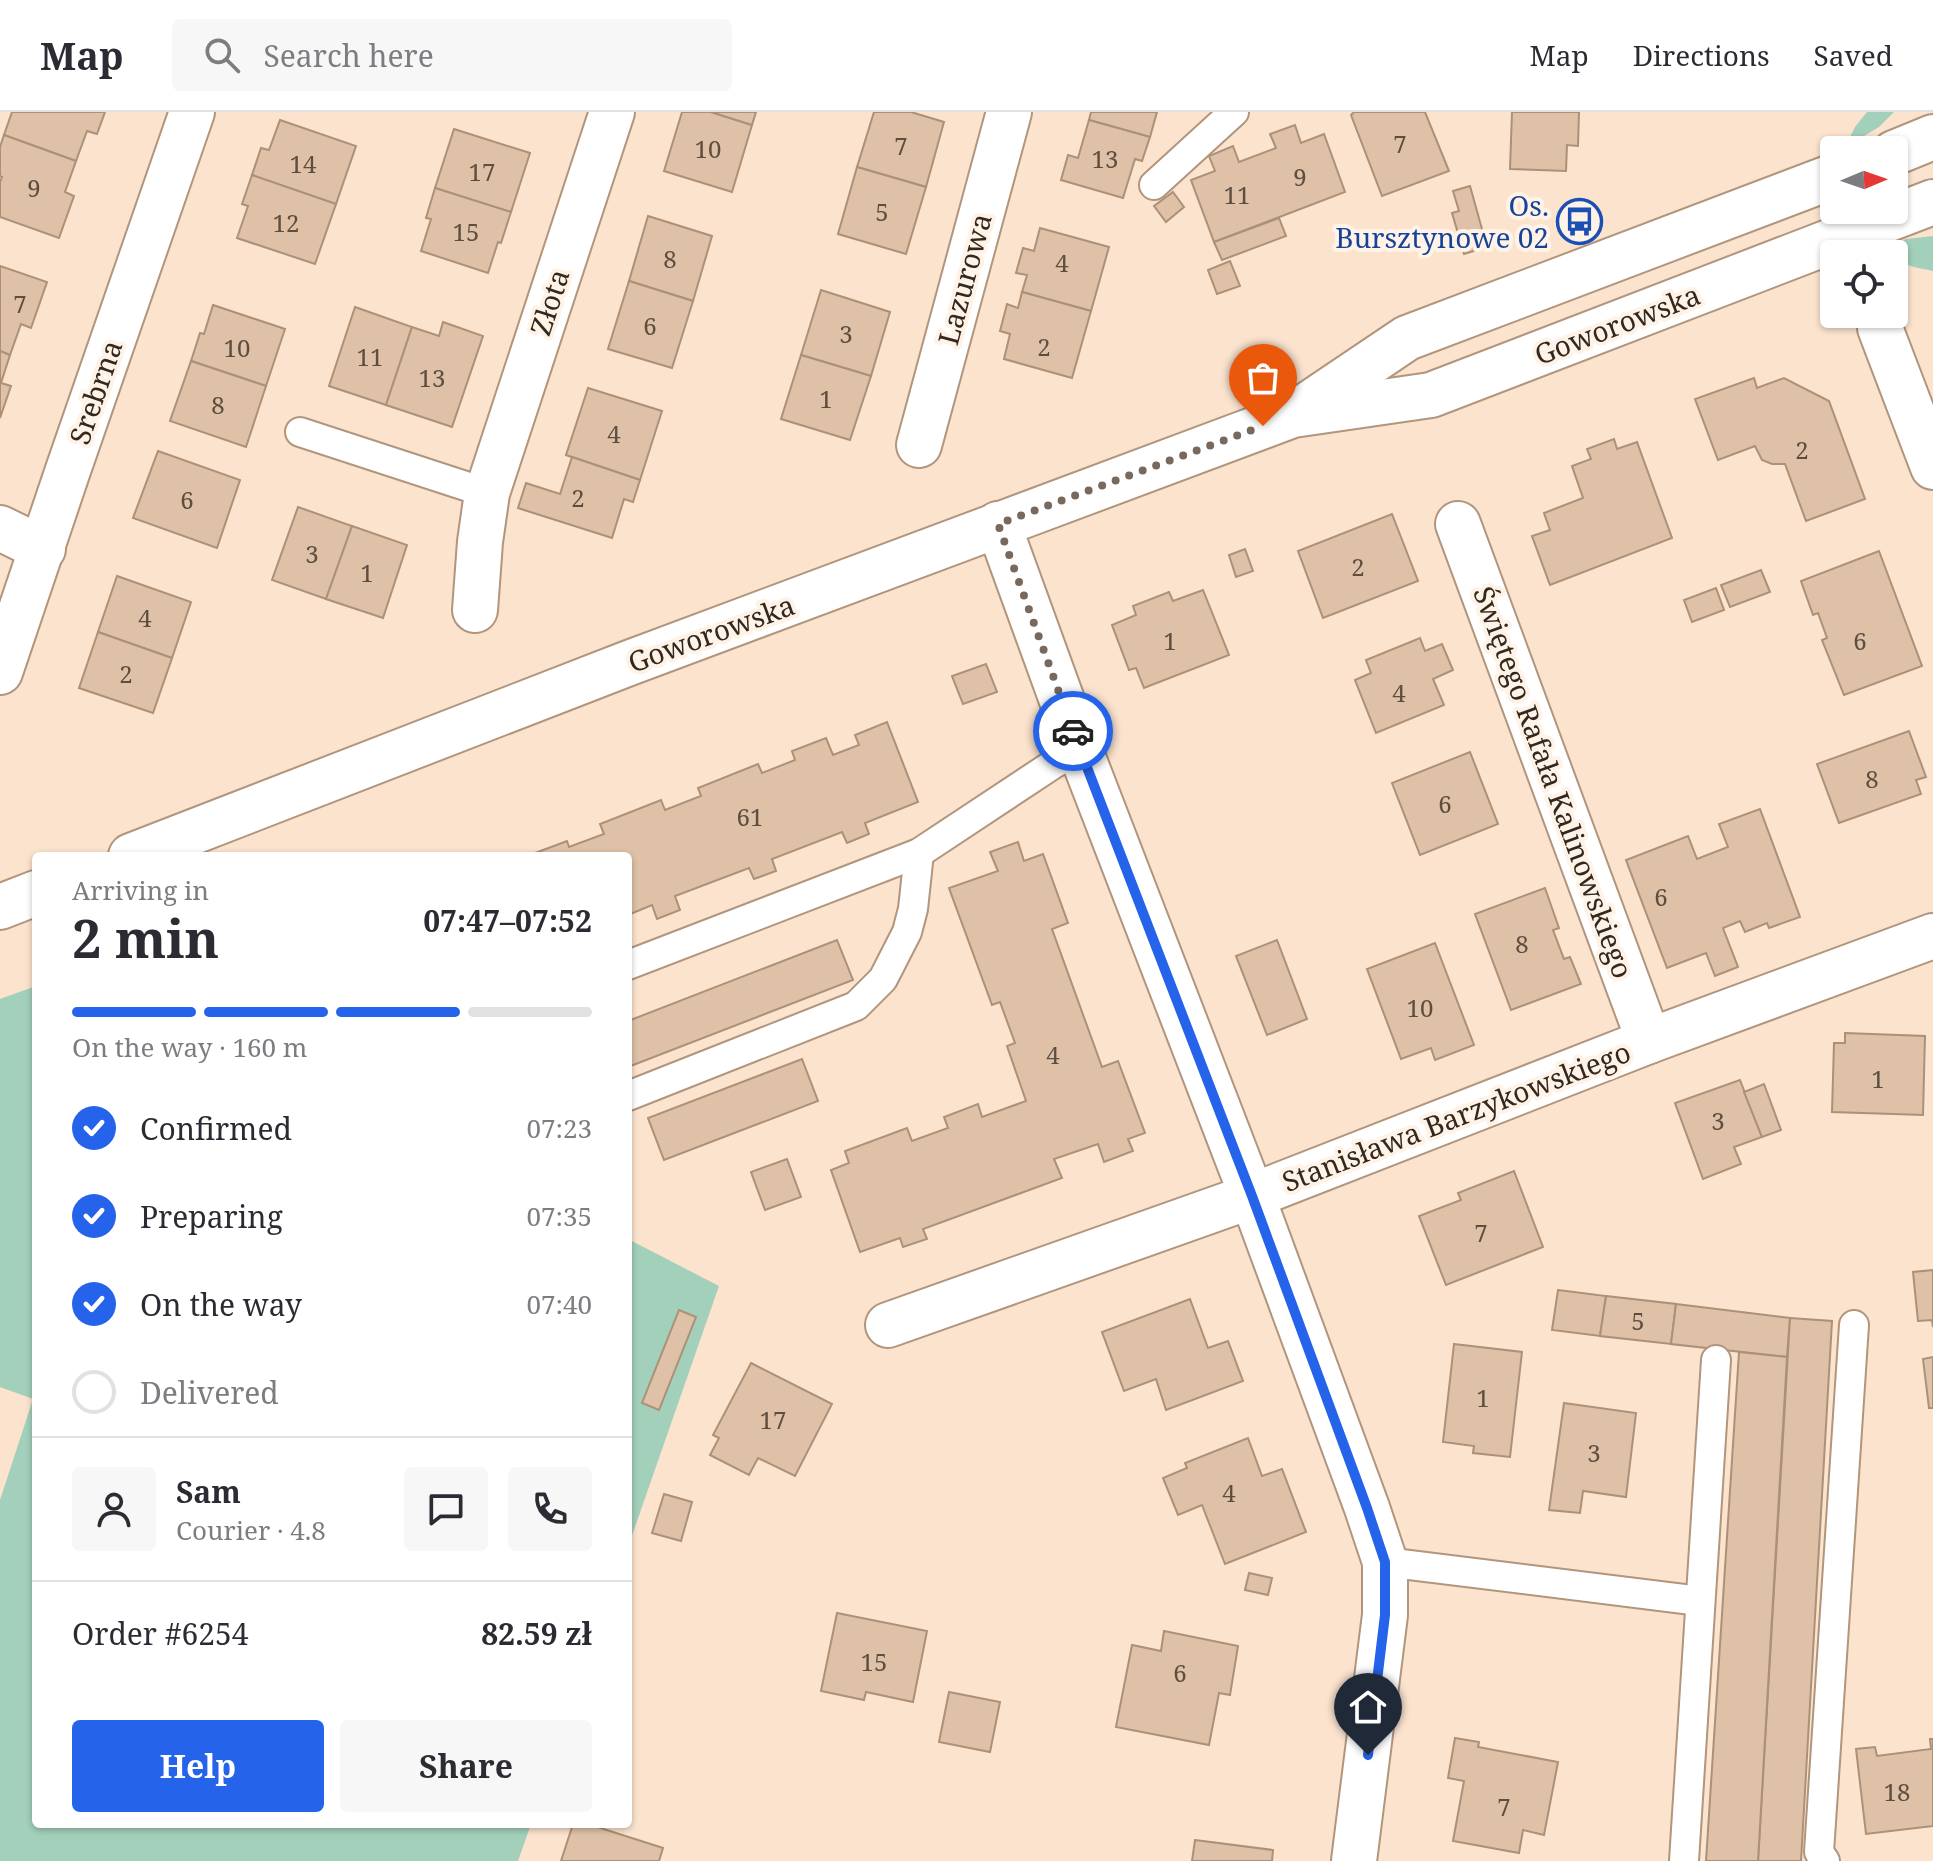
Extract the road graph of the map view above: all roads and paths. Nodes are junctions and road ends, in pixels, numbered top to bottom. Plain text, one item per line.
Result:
1 (192, 112) edge
2 (612, 112) edge
3 (1009, 112) edge
4 (1234, 112) edge
5 (1933, 137) edge
6 (1908, 147) edge
7 (1820, 181) edge
8 (1154, 185) dead end
9 (1933, 202) edge
10 (1880, 328) dead end
11 (1293, 415) junction
12 (300, 432) dead end
13 (919, 445) dead end
14 (1933, 467) edge
15 (487, 493) junction
16 (998, 524) junction
17 (1458, 524) dead end
18 (0, 528) edge
19 (43, 549) junction
20 (475, 610) dead end
21 (0, 672) edge
22 (1080, 750) junction
23 (141, 852) edge
24 (919, 853) junction
25 (32, 895) edge
26 (0, 907) edge
27 (1933, 936) edge
28 (632, 963) edge
29 (1649, 1041) junction
30 (632, 1094) edge
31 (1252, 1196) junction
32 (888, 1325) dead end
33 (1854, 1325) dead end
34 (1716, 1360) dead end
35 (1385, 1562) junction
36 (1700, 1601) junction
37 (1354, 1861) edge
38 (1684, 1861) edge
39 (1825, 1861) edge

1 - 19 street, Srebrna
2 - 15 street, Złota
3 - 13 street, Lazurowa
4 - 8 lane
5 - 6 street
7 - 11 street, Goworowska
9 - 11 street, Goworowska
10 - 14 street
11 - 16 street, Goworowska
12 - 15 lane
15 - 20 street, Złota
16 - 22 street
16 - 23 street, Goworowska
17 - 29 street, Świętego Rafała Kalinowskiego
18 - 19 street
19 - 21 street, Srebrna
22 - 24 lane
22 - 31 street
24 - 28 lane
24 - 30 lane
25 - 26 street
27 - 29 street, Stanisława Barzykowskiego
29 - 31 street, Stanisława Barzykowskiego
31 - 32 street, Stanisława Barzykowskiego
31 - 35 street
33 - 39 lane
34 - 36 lane
35 - 36 lane
35 - 37 street
36 - 38 lane

